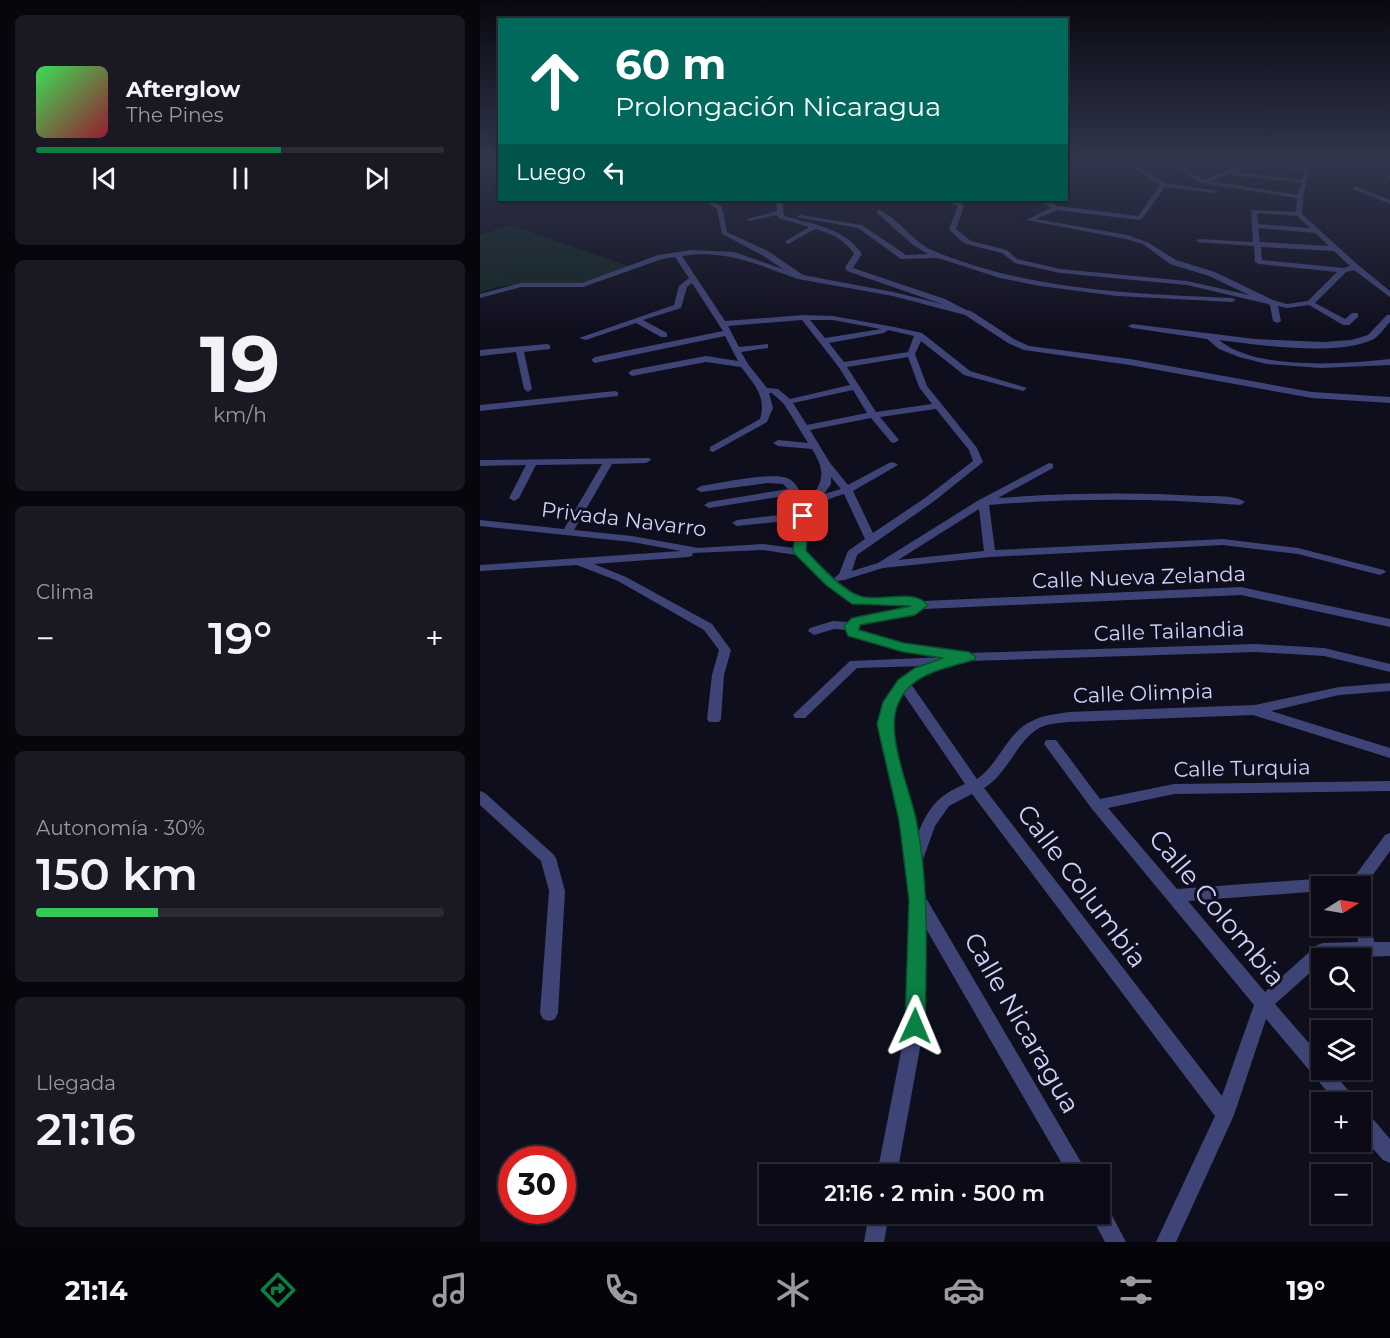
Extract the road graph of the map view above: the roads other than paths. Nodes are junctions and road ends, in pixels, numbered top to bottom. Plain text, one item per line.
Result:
1 (721, 216) edge
2 (774, 216) edge
3 (783, 216) edge
4 (790, 216) edge
5 (886, 216) edge
6 (957, 216) edge
7 (1038, 216) edge
8 (1123, 216) edge
9 (1141, 216) edge
10 (1254, 216) edge
11 (1302, 216) edge
12 (750, 220) dead end
13 (1255, 226) junction
14 (813, 227) junction
15 (1317, 231) junction
16 (1199, 241) dead end
17 (788, 242) dead end
18 (1257, 244) junction
19 (1336, 249) junction
20 (677, 254) junction
21 (940, 255) junction
22 (1355, 267) junction
23 (1343, 270) junction
24 (1212, 274) junction
25 (801, 277) junction
26 (693, 279) junction
27 (1194, 285) junction
28 (1390, 295) edge
29 (480, 296) edge
30 (1257, 300) junction
31 (1310, 303) junction
32 (1274, 304) junction
33 (968, 314) junction
34 (1355, 315) dead end
35 (804, 317) junction
36 (1390, 317) edge
37 (636, 320) junction
38 (1277, 321) dead end
39 (1132, 326) dead end
40 (725, 329) junction
41 (894, 329) junction
42 (664, 335) dead end
43 (919, 335) junction
44 (1208, 335) junction
45 (824, 342) junction
46 (597, 345) dead end
47 (765, 346) dead end
48 (547, 347) dead end
49 (519, 349) junction
50 (736, 350) junction
51 (480, 352) edge
52 (911, 354) junction
53 (595, 360) dead end
54 (1390, 362) edge
55 (744, 364) junction
56 (842, 365) junction
57 (632, 373) dead end
58 (854, 387) junction
59 (528, 388) dead end
60 (1023, 388) dead end
61 (764, 390) junction
62 (615, 394) dead end
63 (1390, 400) edge
64 (788, 402) junction
65 (936, 406) junction
66 (480, 408) edge
67 (873, 415) junction
68 (803, 429) junction
69 (894, 440) dead end
70 (778, 443) dead end
71 (814, 446) junction
72 (713, 449) dead end
73 (646, 460) dead end
74 (533, 461) junction
75 (608, 462) junction
76 (480, 463) edge
77 (826, 464) junction
78 (893, 465) dead end
79 (1049, 466) dead end
80 (701, 489) dead end
81 (847, 490) junction
82 (795, 491) junction
83 (514, 498) dead end
84 (816, 500) junction
85 (983, 502) junction
86 (1240, 502) dead end
87 (709, 505) dead end
88 (803, 516) junction
89 (480, 522) edge
90 (737, 523) dead end
91 (568, 531) junction
92 (871, 540) junction
93 (698, 551) junction
94 (799, 552) junction
95 (990, 554) junction
96 (577, 561) junction
97 (882, 565) junction
98 (480, 568) edge
99 (1380, 572) dead end
100 (845, 575) junction
101 (831, 582) junction
102 (921, 605) junction
103 (1390, 623) edge
104 (851, 626) junction
105 (814, 630) dead end
106 (969, 657) junction
107 (948, 661) junction
108 (1390, 668) edge
109 (903, 683) junction
110 (1390, 687) edge
111 (1255, 710) junction
112 (800, 715) dead end
113 (714, 719) dead end
114 (1051, 744) dead end
115 (1390, 753) edge
116 (974, 786) junction
117 (1390, 786) edge
118 (480, 797) edge
119 (1097, 805) junction
120 (1390, 839) edge
121 (914, 863) junction
122 (1367, 876) edge
123 (1311, 889) edge
124 (1173, 896) junction
125 (918, 900) junction
126 (1371, 950) edge
127 (1390, 950) edge
128 (1311, 961) edge
129 (1263, 1004) junction
130 (549, 1013) dead end
131 (1338, 1092) edge
132 (1226, 1115) junction
133 (1371, 1131) edge
134 (1390, 1153) edge
135 (889, 1164) edge
136 (1072, 1164) edge
137 (877, 1224) edge
138 (1106, 1224) edge
139 (874, 1242) edge
140 (1116, 1242) edge
141 (1166, 1242) edge

1 - 25 street
2 - 12 street
3 - 14 street
4 - 21 street
5 - 21 street
6 - 27 street
7 - 24 street
8 - 9 street
10 - 13 street
11 - 15 street
13 - 15 street
13 - 18 street
14 - 17 street
14 - 33 street
15 - 19 street
16 - 18 street
18 - 19 street
18 - 23 street
19 - 22 street
20 - 25 street
20 - 26 street
20 - 29 street
21 - 30 street
22 - 23 street
22 - 28 street
23 - 31 street
24 - 27 street
24 - 32 street
25 - 33 street
26 - 37 street
26 - 40 street
27 - 30 street
30 - 32 street
31 - 32 street
31 - 34 street
32 - 38 street
33 - 63 street
35 - 40 street
35 - 41 street
35 - 45 street
36 - 44 street
37 - 42 street
37 - 46 street
39 - 44 street
40 - 50 street
40 - 53 street
41 - 43 street
41 - 45 street
43 - 52 street
43 - 60 street
44 - 54 street
45 - 56 street
47 - 50 street
48 - 49 street
49 - 51 street
49 - 59 street
50 - 55 street
52 - 56 street
52 - 65 street
55 - 57 street
55 - 61 street
56 - 58 street
58 - 64 street
58 - 67 street
61 - 64 street
61 - 72 street
62 - 66 street
64 - 68 street
65 - 67 street
65 - 92 street
67 - 68 street
67 - 69 street
68 - 71 street
70 - 71 street
71 - 77 street
73 - 75 street
74 - 75 street
74 - 76 street
74 - 83 street
75 - 91 street
77 - 81 street
77 - 84 street
78 - 81 street
79 - 85 street
80 - 82 street
81 - 84 street
81 - 92 street
82 - 87 street
82 - 88 street
84 - 88 street
85 - 86 street
85 - 95 street
85 - 97 street
88 - 90 street
88 - 94 street
89 - 91 street, Privada Navarro
91 - 93 street, Privada Navarro
92 - 100 street
93 - 94 street, Privada Navarro
93 - 96 street
94 - 101 street
95 - 97 street
95 - 99 street
96 - 98 street
96 - 113 street
97 - 100 street
100 - 101 street
101 - 102 street
102 - 103 street, Calle Nueva Zelanda
102 - 104 street
104 - 105 street
104 - 106 street
106 - 107 street, Calle Tailandia
106 - 108 street, Calle Tailandia
107 - 109 street
107 - 112 street
109 - 116 street, Calle Columbia
109 - 121 street
110 - 111 street
111 - 115 street
111 - 116 street, Calle Olimpia
114 - 119 street, Calle Colombia
116 - 121 street
116 - 132 street, Calle Columbia
117 - 119 street, Calle Turquia
118 - 130 street
119 - 124 street, Calle Colombia
120 - 122 street
121 - 125 street
123 - 124 street
124 - 129 street, Calle Colombia
125 - 135 street
125 - 136 street, Calle Nicaragua
126 - 127 street
128 - 129 street
129 - 131 street, Calle Colombia
129 - 132 street
132 - 141 street
133 - 134 street
137 - 139 street
138 - 140 street

